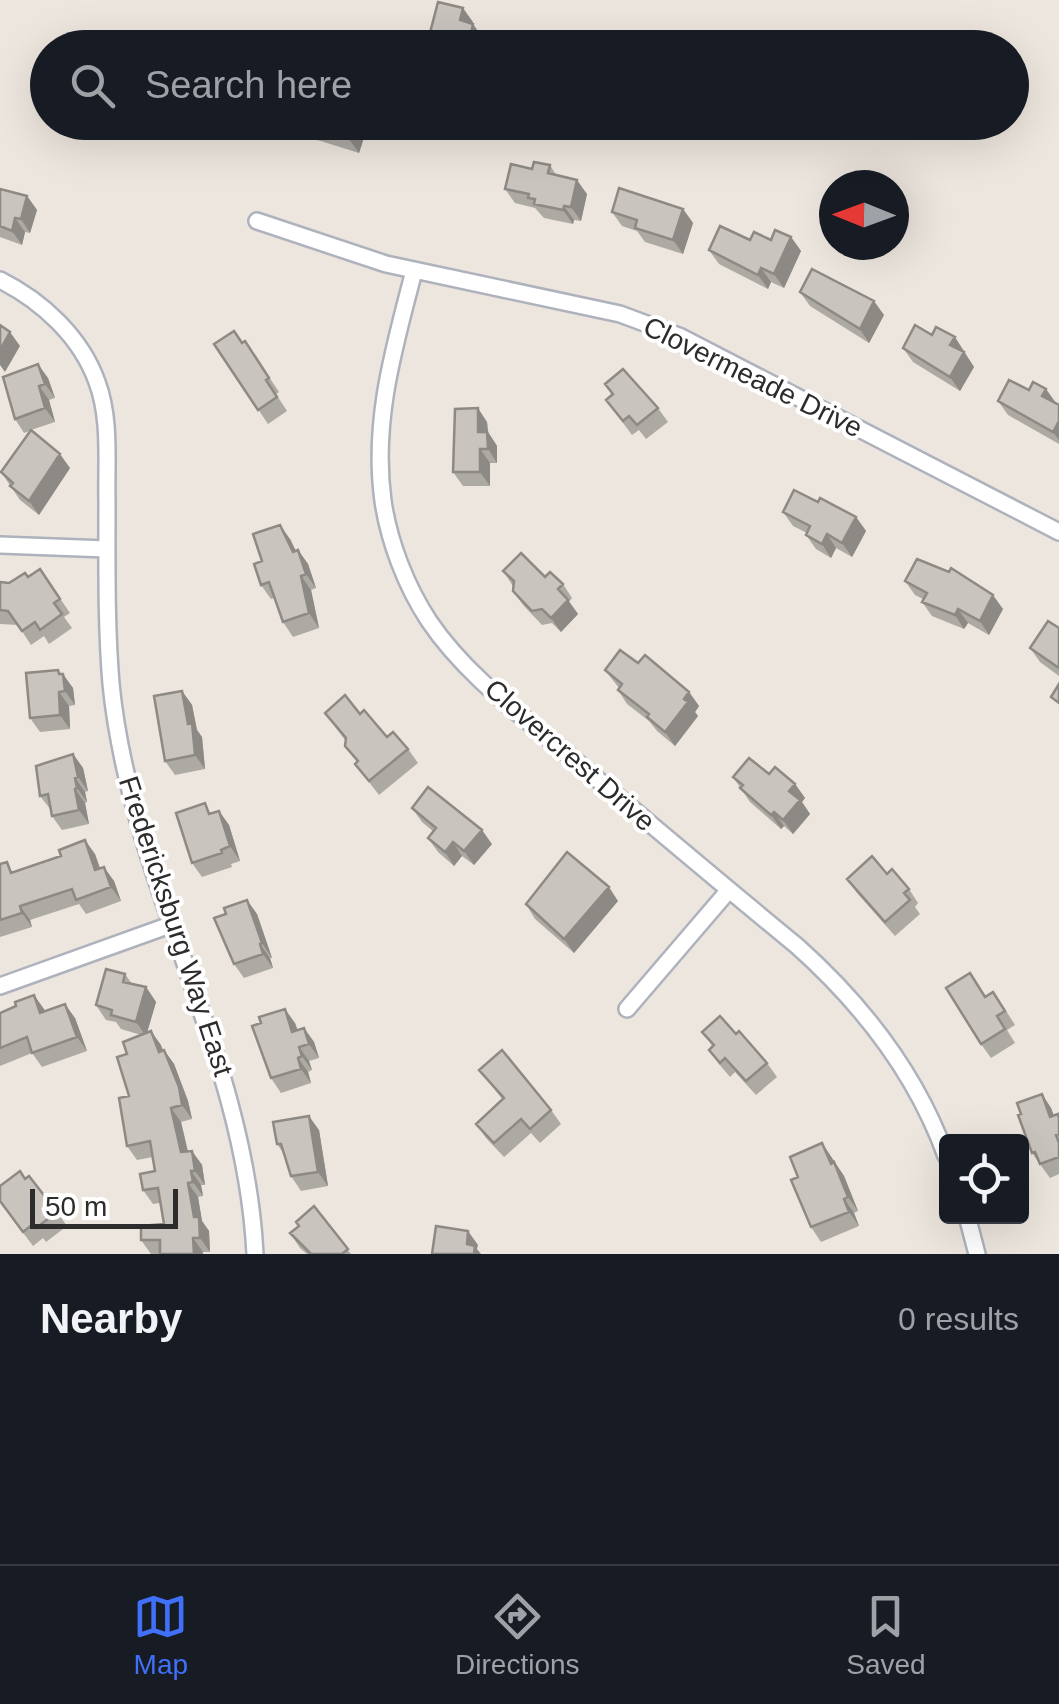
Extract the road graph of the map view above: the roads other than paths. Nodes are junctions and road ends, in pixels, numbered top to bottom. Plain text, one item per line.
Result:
1 (257, 221) dead end
2 (414, 271) junction
3 (0, 280) edge
4 (1059, 532) edge
5 (0, 545) edge
6 (107, 549) junction
7 (729, 890) junction
8 (170, 925) junction
9 (0, 986) edge
10 (627, 1009) dead end
11 (939, 1140) edge
12 (969, 1224) edge
13 (254, 1254) edge
14 (977, 1254) edge

1 - 2 street, Clovermeade Drive
2 - 4 street, Clovermeade Drive
2 - 7 street, Clovercrest Drive
3 - 6 street, Fredericksburg Way East
5 - 6 street
6 - 8 street, Fredericksburg Way East
7 - 10 street
7 - 11 street, Clovercrest Drive
8 - 9 street
8 - 13 street, Fredericksburg Way East
12 - 14 street

